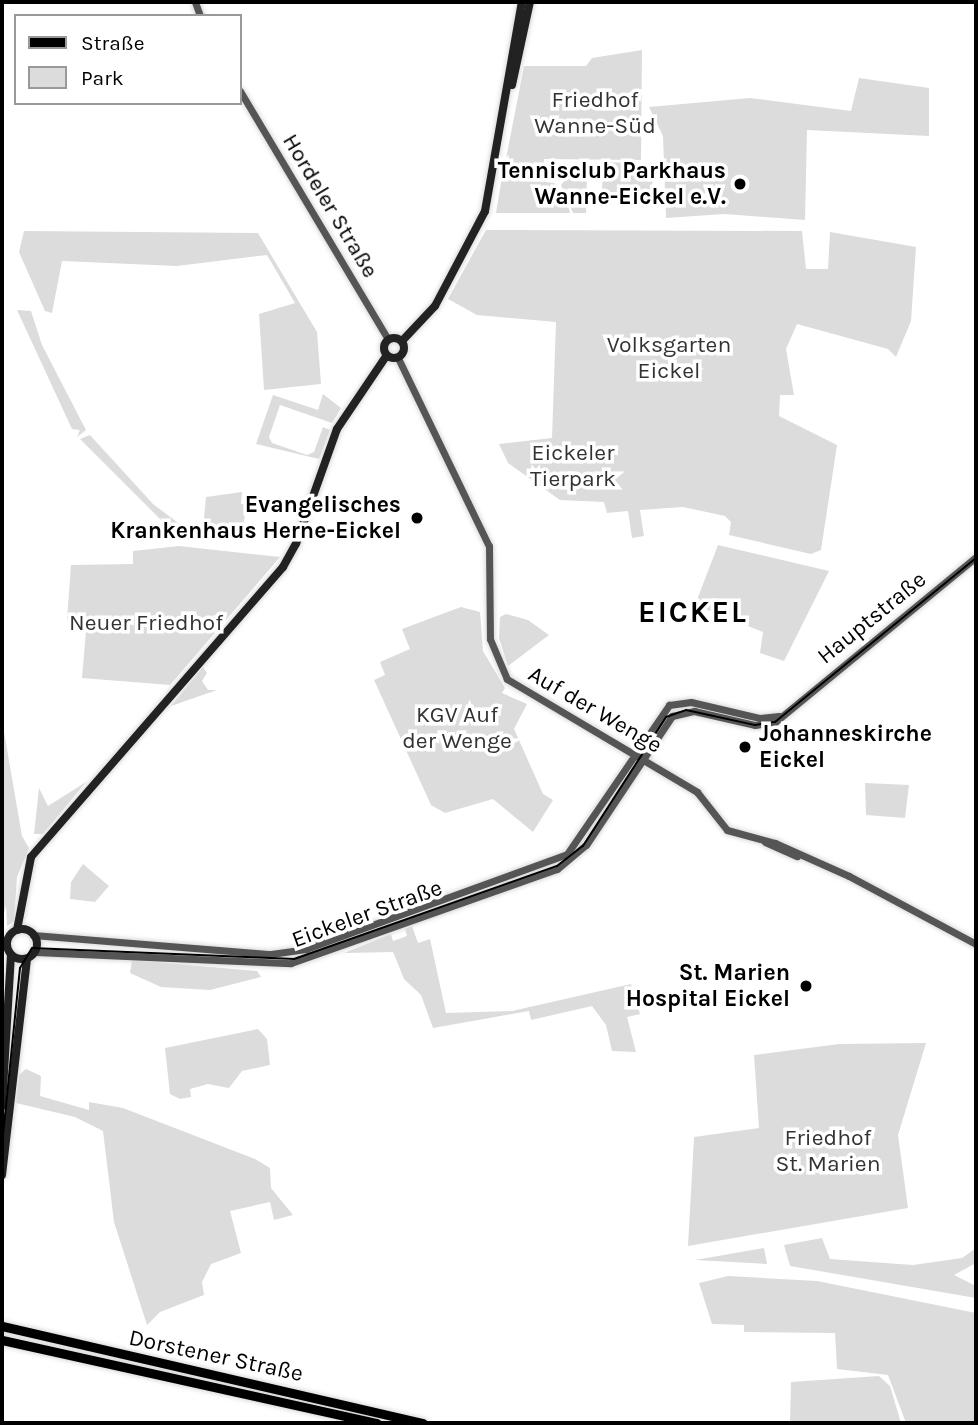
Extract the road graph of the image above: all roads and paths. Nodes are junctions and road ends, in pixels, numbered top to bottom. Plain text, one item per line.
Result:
1 (522, 2) edge
2 (530, 2) edge
3 (512, 85) junction
4 (242, 94) edge
5 (388, 340) junction
6 (402, 341) junction
7 (387, 355) junction
8 (398, 358) junction
9 (976, 556) edge
10 (768, 721) junction
11 (633, 755) junction
12 (641, 759) junction
13 (575, 852) junction
14 (24, 897) junction
15 (17, 930) junction
16 (30, 932) junction
17 (976, 944) edge
18 (35, 952) junction
19 (11, 956) junction
20 (27, 959) junction
21 (2, 1106) edge
22 (2, 1175) edge
23 (2, 1326) edge
24 (2, 1340) edge
25 (374, 1411) junction
26 (371, 1423) edge
27 (423, 1423) edge

1 - 3 main road
2 - 3 main road
3 - 6 main road
4 - 5 street, Hordeler Straße
5 - 6 main road
5 - 7 main road
6 - 8 main road
7 - 8 main road
7 - 14 main road
8 - 11 street, Auf der Wenge
9 - 10 street, Hauptstraße
10 - 11 street
10 - 12 street
11 - 12 street, Auf der Wenge
11 - 13 street
12 - 13 street
12 - 17 street, Auf der Wenge
13 - 16 street, Eickeler Straße
13 - 18 street, Eickeler Straße
14 - 15 main road
14 - 16 main road
15 - 16 main road
15 - 19 main road
16 - 18 main road
18 - 20 main road
19 - 20 main road
19 - 21 main road
20 - 22 main road
23 - 25 main road, Dorstener Straße
24 - 26 main road, Dorstener Straße
25 - 26 street
25 - 27 main road, Dorstener Straße

